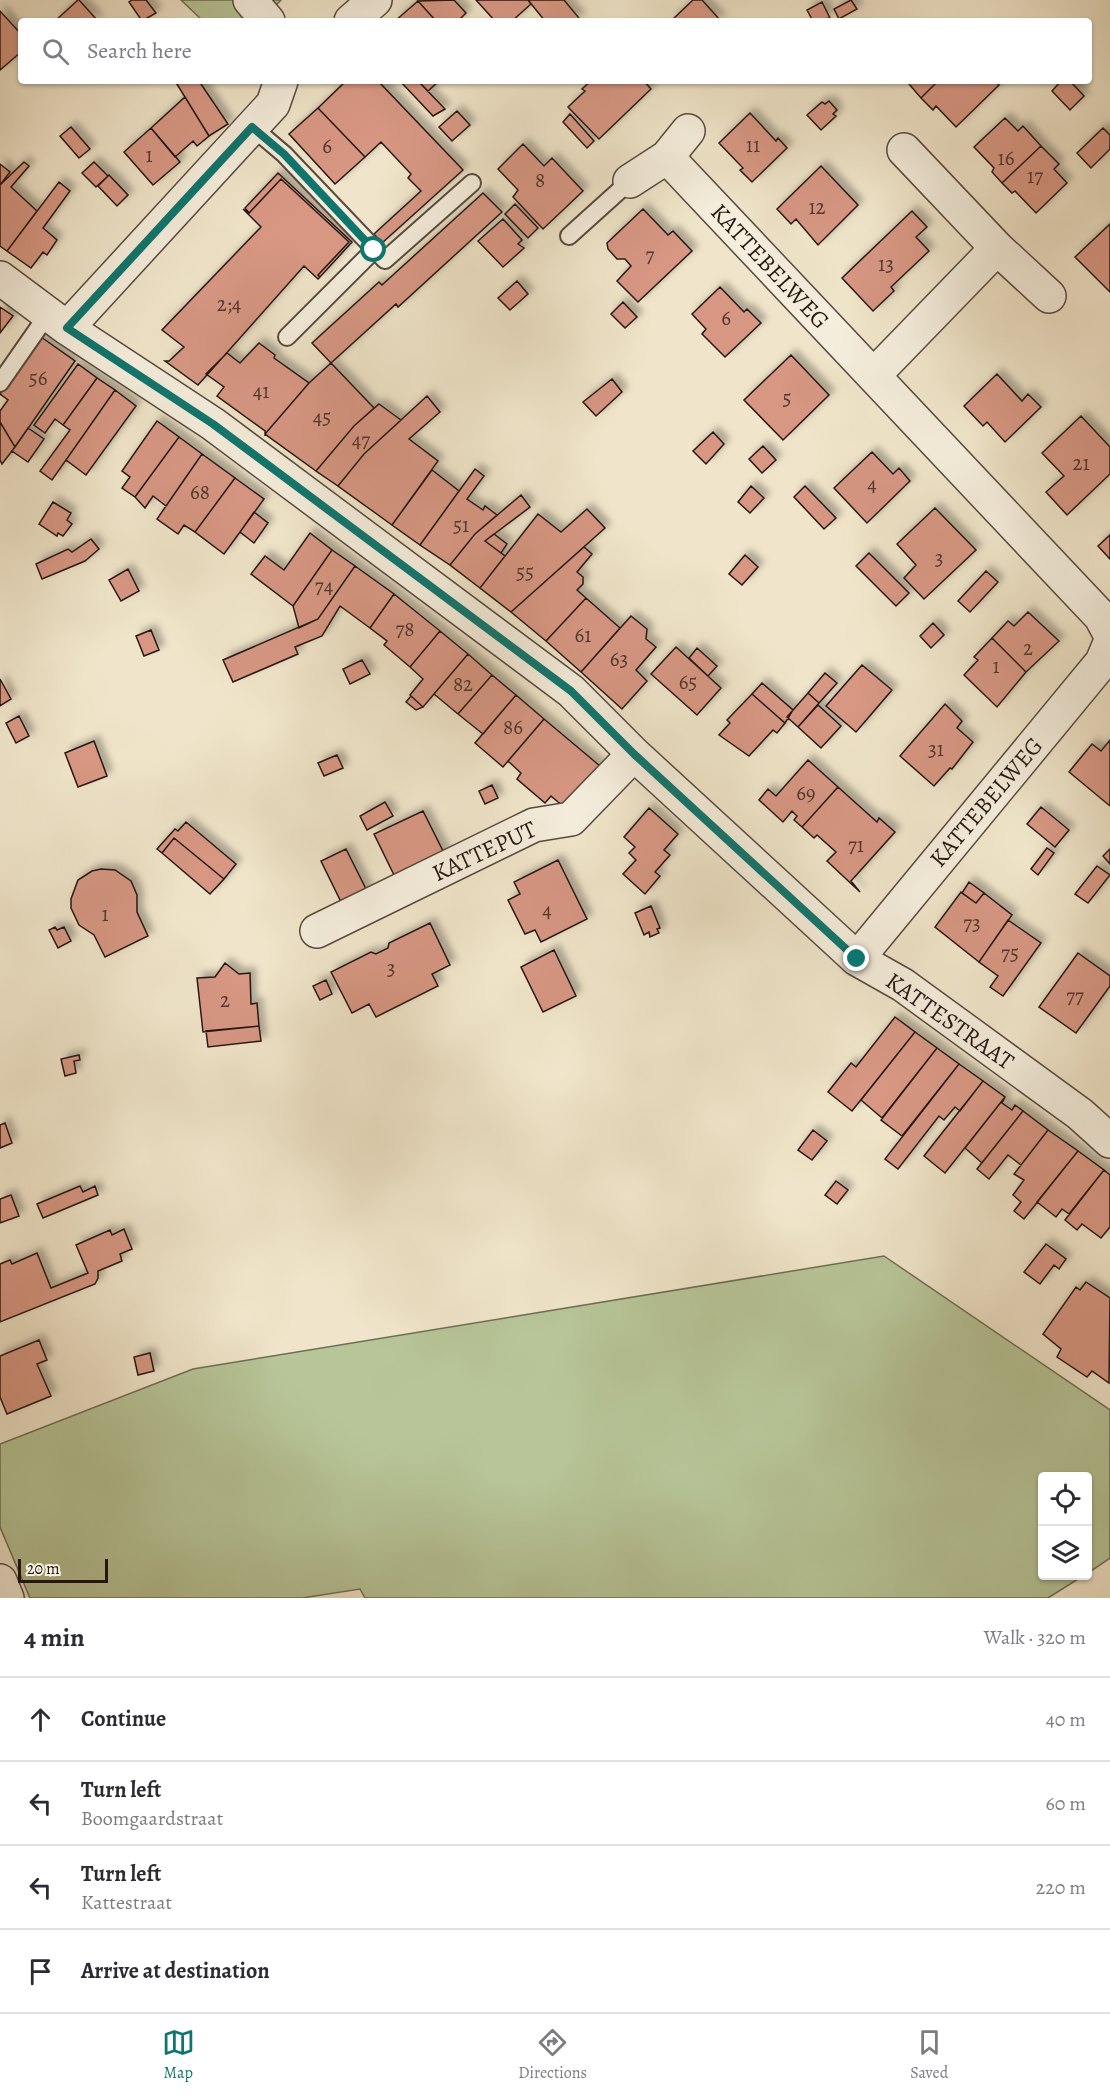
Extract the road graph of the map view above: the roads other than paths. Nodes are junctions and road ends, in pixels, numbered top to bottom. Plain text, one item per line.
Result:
1 (250, 0) edge
2 (375, 0) edge
3 (265, 18) edge
4 (354, 18) edge
5 (280, 84) edge
6 (252, 127) junction
7 (688, 131) dead end
8 (904, 150) dead end
9 (667, 157) junction
10 (630, 181) joint
11 (472, 183) dead end
12 (569, 236) dead end
13 (997, 248) junction
14 (374, 250) junction
15 (0, 278) edge
16 (1049, 296) dead end
17 (58, 321) junction
18 (287, 338) dead end
19 (874, 375) junction
20 (0, 383) edge
21 (1110, 634) edge
22 (1110, 643) edge
23 (634, 754) junction
24 (317, 931) dead end
25 (857, 959) junction
26 (1110, 1141) edge
27 (0, 1581) edge
28 (7, 1598) edge

1 - 3 street
2 - 4 street
5 - 6 street
6 - 14 lane
6 - 17 street
7 - 9 street
8 - 13 street
9 - 10 street
9 - 19 street, KATTEBELWEG
10 - 12 lane
11 - 14 lane
13 - 16 street
13 - 19 street
14 - 18 lane
15 - 17 street, KATTESTRAAT
17 - 20 lane
17 - 23 street, KATTESTRAAT
19 - 21 street, KATTEBELWEG
22 - 25 street, KATTEBELWEG
23 - 24 street, KATTEPUT
23 - 25 street, KATTESTRAAT
25 - 26 street, KATTESTRAAT
27 - 28 street

